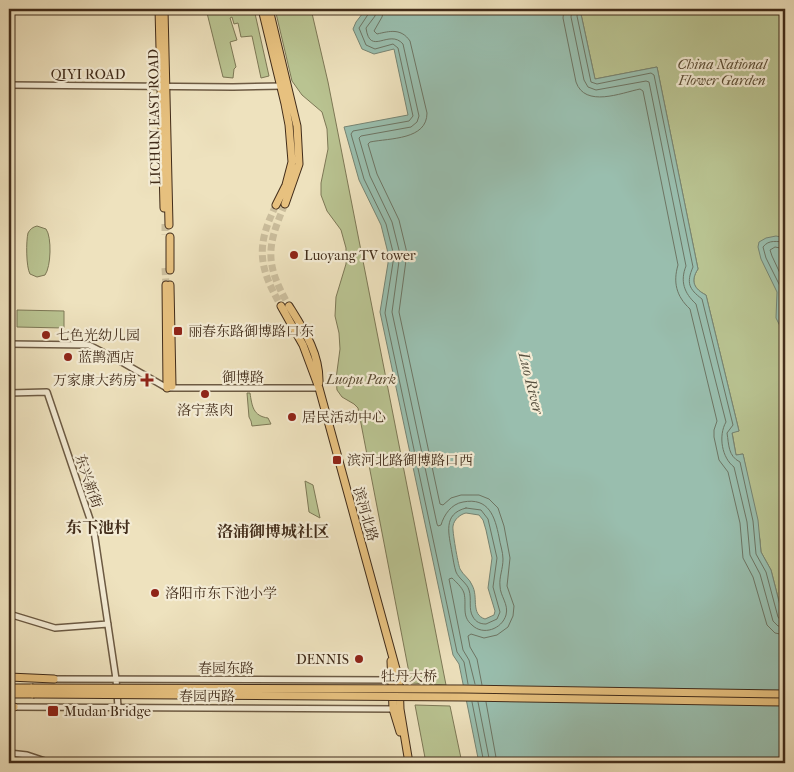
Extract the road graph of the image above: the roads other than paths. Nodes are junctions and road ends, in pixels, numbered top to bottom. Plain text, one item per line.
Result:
1 (159, 9) edge
2 (164, 9) edge
3 (262, 9) edge
4 (269, 9) edge
5 (9, 85) edge
6 (164, 86) junction
7 (284, 86) junction
8 (285, 204) tunnel mouth
9 (276, 205) tunnel mouth
10 (167, 224) tunnel mouth
11 (167, 236) tunnel mouth
12 (168, 270) tunnel mouth
13 (168, 285) tunnel mouth
14 (285, 306) tunnel mouth
15 (9, 344) edge
16 (170, 388) junction
17 (319, 388) junction
18 (9, 393) edge
19 (9, 614) edge
20 (108, 624) junction
21 (9, 676) edge
22 (54, 679) joint
23 (116, 679) junction
24 (395, 680) junction
25 (10, 691) edge
26 (33, 691) junction
27 (785, 694) edge
28 (785, 702) edge
29 (10, 707) edge
30 (118, 707) junction
31 (396, 709) junction
32 (9, 753) edge
33 (408, 760) edge
34 (51, 763) edge

1 - 6 main road, LICHUN EAST ROAD
2 - 6 main road, LICHUN EAST ROAD
3 - 7 main road
4 - 7 main road
5 - 6 street, QIYI ROAD
6 - 7 street, QIYI ROAD
6 - 10 main road, LICHUN EAST ROAD
7 - 8 main road
7 - 9 main road
11 - 12 main road
13 - 16 main road
14 - 17 main road, 滨河北路
15 - 16 street
16 - 17 street, 御博路
17 - 24 main road, 滨河北路
18 - 20 street, 东兴新街
19 - 20 street
20 - 23 street, 东兴新街
21 - 22 main road
22 - 23 street, 春园东路
23 - 24 street, 春园东路
23 - 30 street, 东兴新街
24 - 31 main road, 滨河北路
25 - 26 main road
26 - 27 main road, 牡丹大桥, bridge
26 - 28 main road, 牡丹大桥, bridge
29 - 30 street, 春园西路
30 - 31 street, 春园西路
31 - 33 main road, 滨河北路
32 - 34 street

